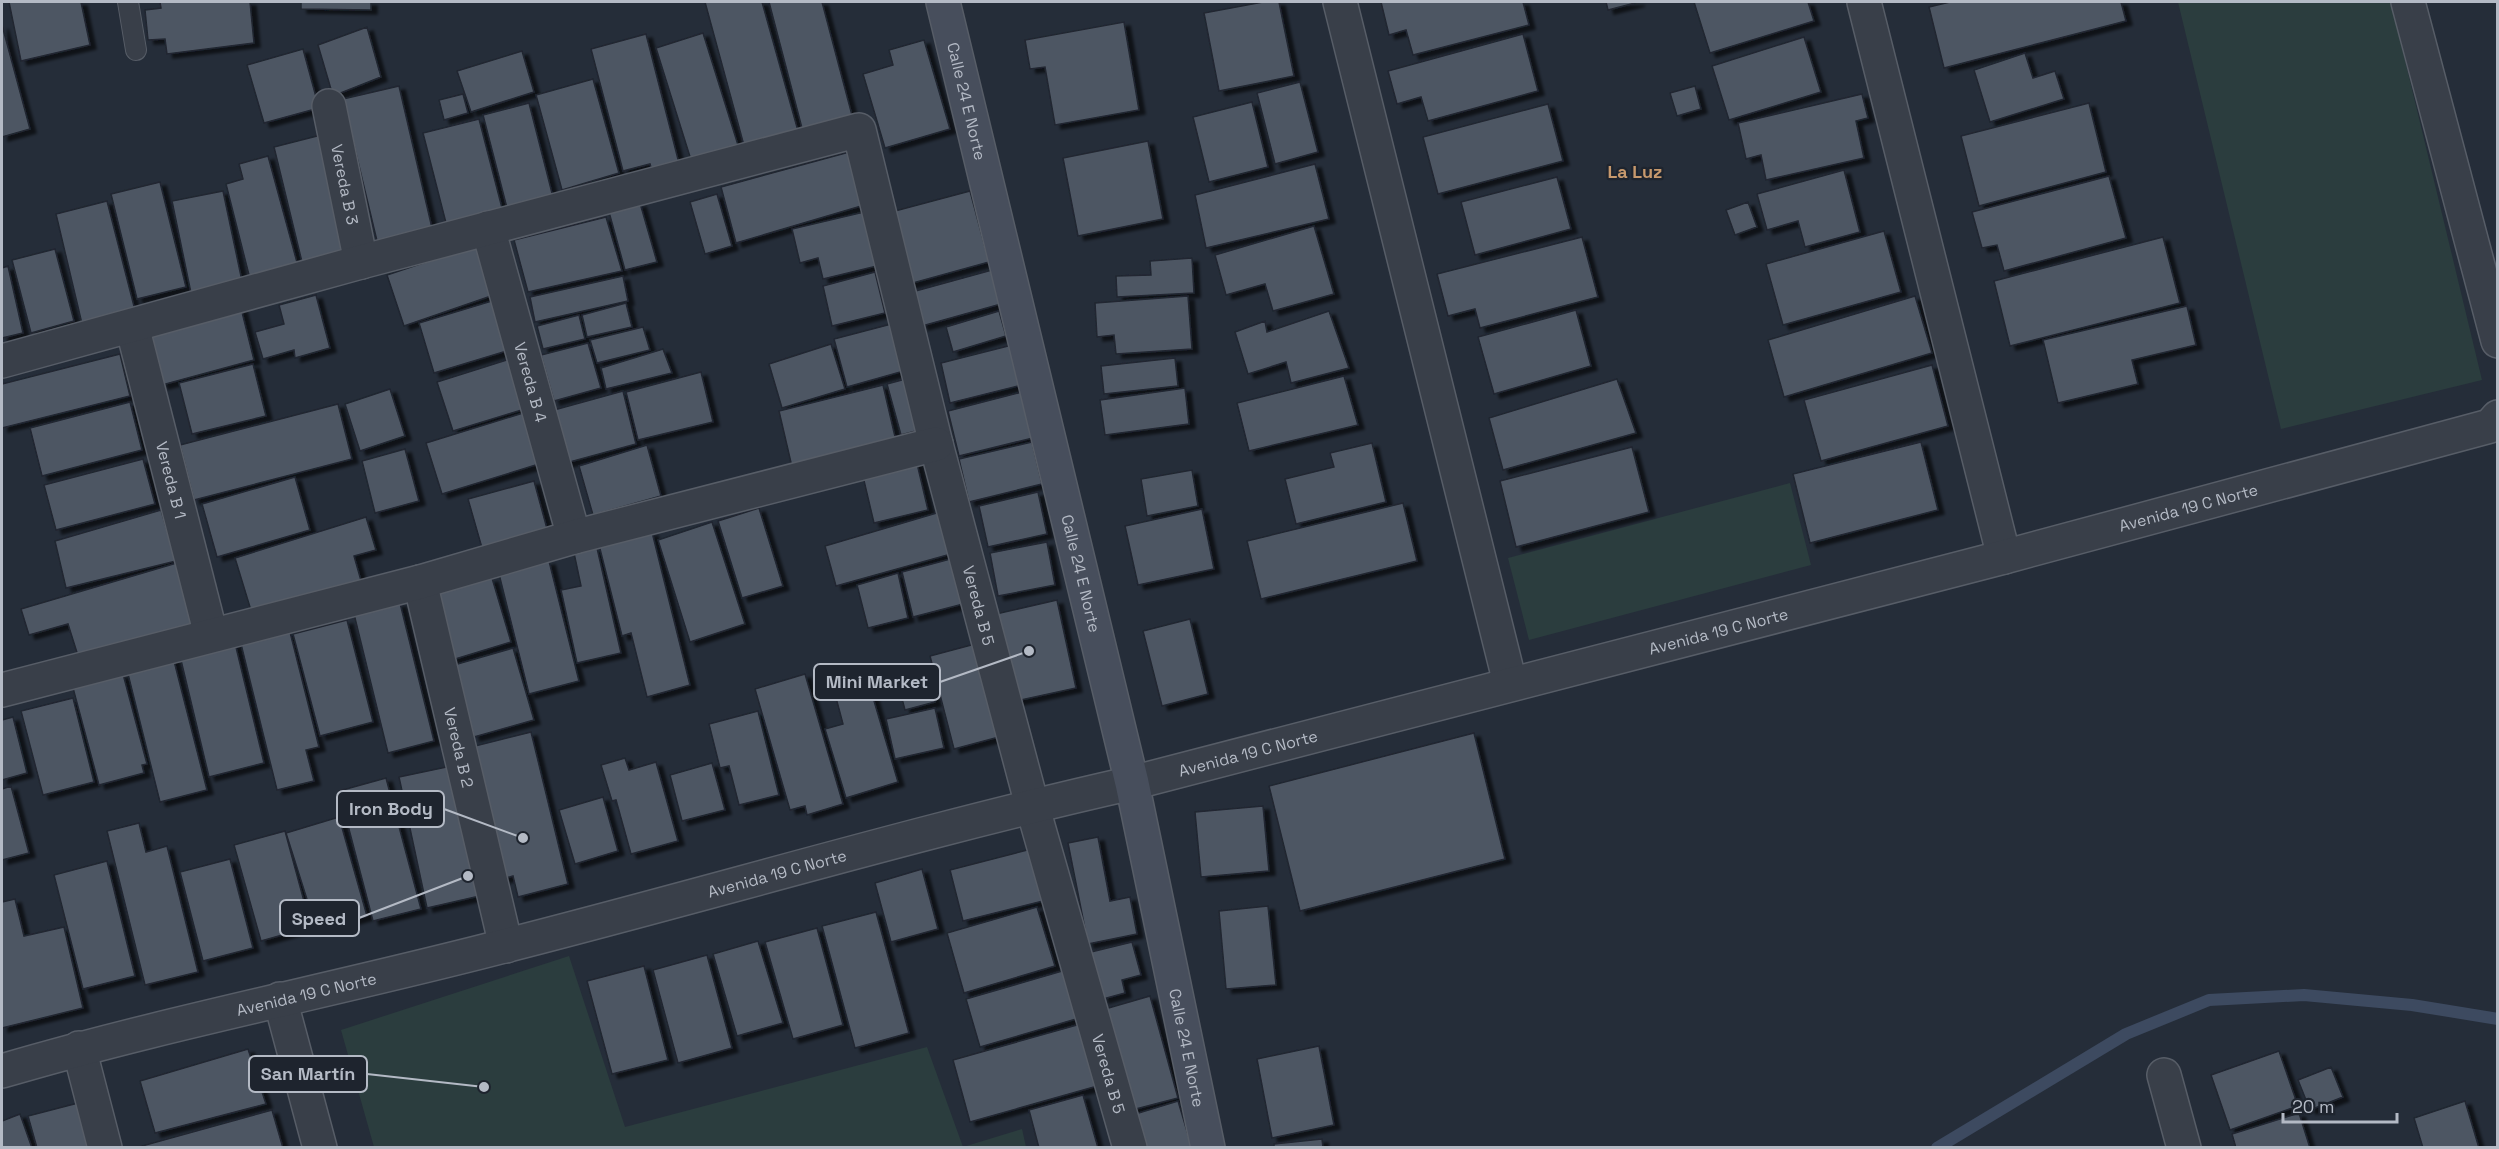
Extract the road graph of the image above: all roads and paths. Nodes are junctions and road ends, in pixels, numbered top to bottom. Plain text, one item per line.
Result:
1 (129, 2) edge
2 (943, 2) edge
3 (1340, 2) edge
4 (1863, 2) edge
5 (2408, 2) edge
6 (136, 50) dead end
7 (329, 106) dead end
8 (488, 228) junction
9 (361, 262) junction
10 (132, 326) junction
11 (2498, 341) edge
12 (2, 361) edge
13 (2494, 422) edge
14 (936, 444) junction
15 (574, 537) junction
16 (2004, 556) junction
17 (420, 582) junction
18 (211, 635) junction
19 (1510, 683) junction
20 (2, 690) edge
21 (1132, 783) junction
22 (1032, 806) junction
23 (506, 946) junction
24 (280, 999) junction
25 (79, 1048) junction
26 (2, 1071) edge
27 (2164, 1075) dead end
28 (105, 1148) edge
29 (320, 1148) edge
30 (1130, 1148) edge
31 (1208, 1148) edge
32 (2184, 1148) edge

1 - 6 lane
2 - 21 main road, Calle 24 E Norte
3 - 19 street
4 - 16 street
5 - 11 street
7 - 9 street, Vereda B 3
8 - 9 street
8 - 14 street, Vereda B 5
8 - 15 street, Vereda B 4
9 - 10 street
10 - 12 street
10 - 18 street, Vereda B 1
13 - 16 street, Avenida 19 C Norte
14 - 15 street
14 - 22 street, Vereda B 5
15 - 17 street
16 - 19 street, Avenida 19 C Norte
17 - 18 street
17 - 23 street, Vereda B 2
18 - 20 street
19 - 21 street, Avenida 19 C Norte
21 - 22 street, Avenida 19 C Norte
21 - 31 main road, Calle 24 E Norte
22 - 23 street, Avenida 19 C Norte
22 - 30 street, Vereda B 5
23 - 24 street, Avenida 19 C Norte
24 - 25 street, Avenida 19 C Norte
24 - 29 street
25 - 26 street, Avenida 19 C Norte
25 - 28 street
27 - 32 street

